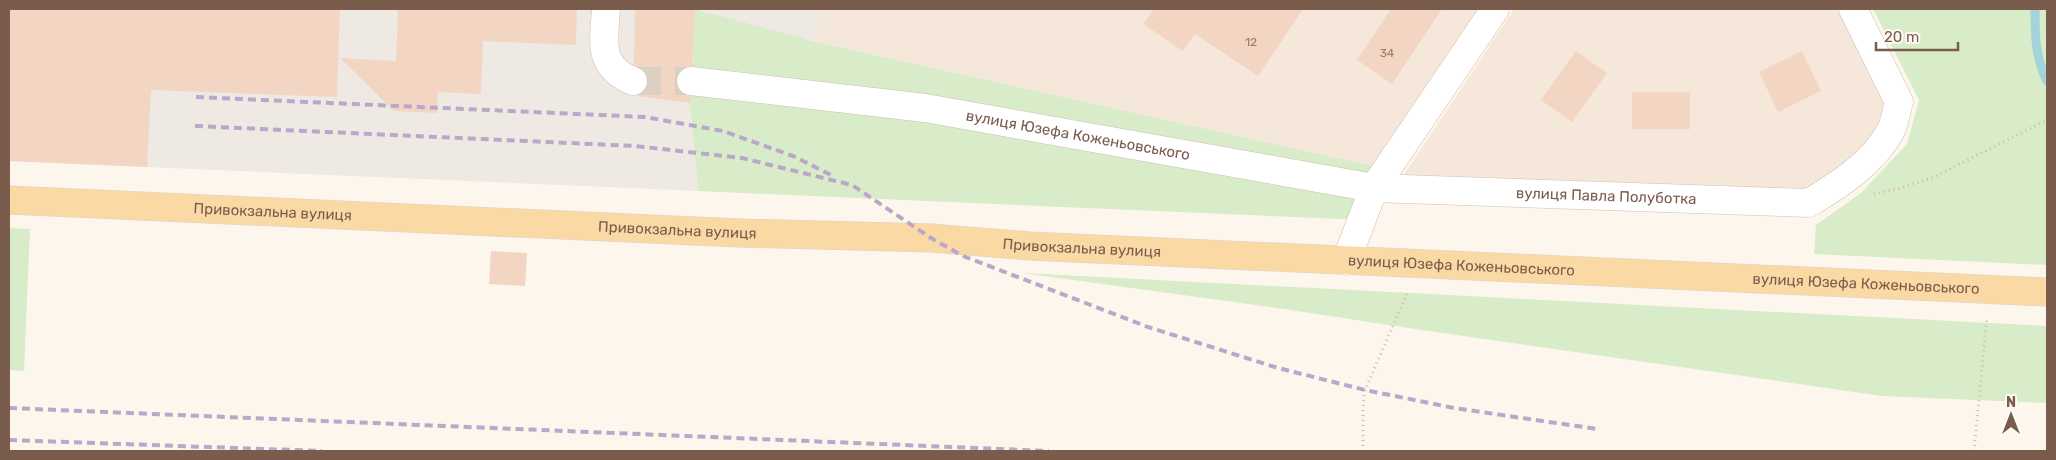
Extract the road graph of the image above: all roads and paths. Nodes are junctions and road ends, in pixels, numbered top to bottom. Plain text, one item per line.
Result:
1 (606, 9) edge
2 (1496, 9) edge
3 (1853, 9) edge
4 (633, 81) tunnel mouth
5 (691, 81) tunnel mouth
6 (2047, 120) edge
7 (1374, 188) junction
8 (1873, 194) dead end
9 (9, 200) edge
10 (1346, 261) junction
11 (1420, 264) junction
12 (1990, 289) junction
13 (2047, 292) edge
14 (1363, 451) edge
15 (1974, 451) edge

1 - 4 street
2 - 7 street
3 - 7 street, вулиця Павла Полуботка
5 - 7 street, вулиця Юзефа Коженьовського
6 - 8 path
7 - 10 street, вулиця Юзефа Коженьовського
9 - 10 main road, Привокзальна вулиця
10 - 11 main road, вулиця Юзефа Коженьовського
11 - 12 main road, вулиця Юзефа Коженьовського
11 - 14 path
12 - 13 main road, вулиця Юзефа Коженьовського
12 - 15 path

